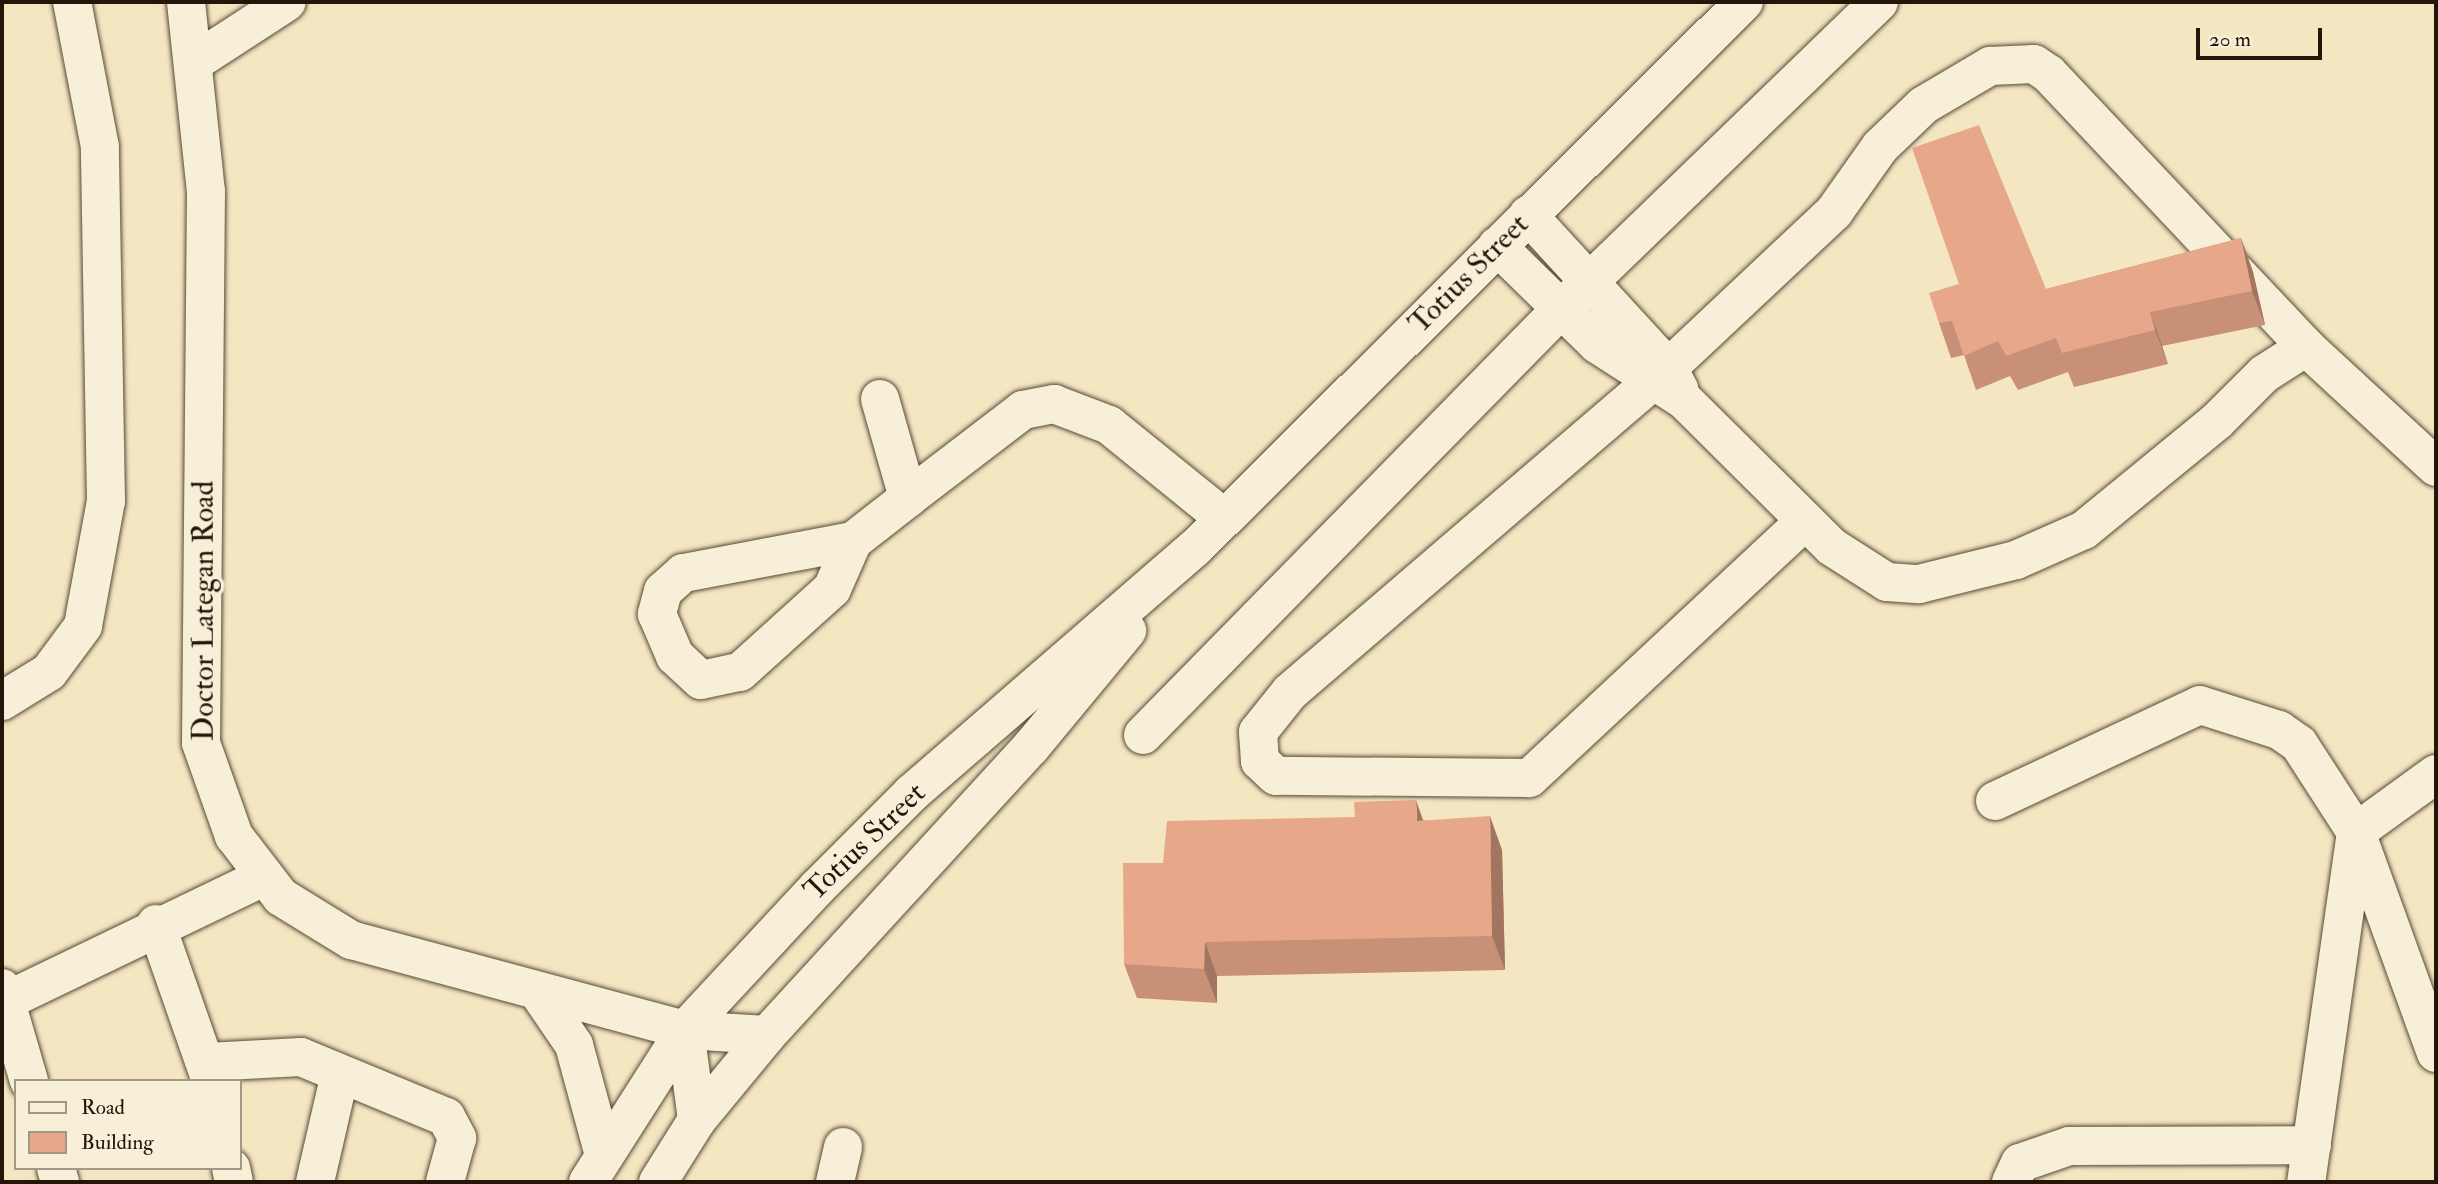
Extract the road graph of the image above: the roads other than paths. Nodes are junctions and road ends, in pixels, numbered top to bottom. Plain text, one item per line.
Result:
1 (72, 2) edge
2 (186, 2) edge
3 (287, 2) edge
4 (1744, 2) edge
5 (1879, 2) edge
6 (196, 61) junction
7 (1528, 215) junction
8 (1497, 246) junction
9 (1590, 282) junction
10 (1561, 309) junction
11 (2306, 346) junction
12 (1668, 384) junction
13 (880, 399) dead end
14 (2436, 467) edge
15 (908, 498) junction
16 (1224, 518) junction
17 (1805, 521) junction
18 (853, 541) junction
19 (1195, 548) junction
20 (2, 701) edge
21 (1143, 735) dead end
22 (2436, 774) edge
23 (1994, 802) dead end
24 (2356, 832) junction
25 (264, 877) junction
26 (156, 924) junction
27 (538, 992) junction
28 (4, 994) edge
29 (685, 1030) junction
30 (767, 1035) junction
31 (2436, 1052) edge
32 (209, 1072) edge
33 (340, 1074) junction
34 (28, 1079) edge
35 (696, 1120) junction
36 (2312, 1145) junction
37 (595, 1167) edge
38 (314, 1182) edge
39 (445, 1182) edge
40 (658, 1182) edge
41 (2011, 1182) edge
42 (2306, 1182) edge

1 - 20 street
2 - 6 street, Doctor Lategan Road
3 - 6 street
4 - 7 street, Totius Street
5 - 9 street
6 - 25 street, Doctor Lategan Road
7 - 8 street, Totius Street
7 - 9 street
8 - 10 street
8 - 16 street, Totius Street
9 - 10 street
9 - 12 street
10 - 12 street
10 - 21 street
11 - 12 street
11 - 14 street
11 - 17 street
12 - 17 street
12 - 17 street
13 - 15 street
15 - 16 street
15 - 18 street
16 - 19 street, Totius Street
18 - 18 street
19 - 29 street, Totius Street
19 - 30 street, Totius Street
22 - 24 street
23 - 24 street
24 - 31 street
24 - 36 street
25 - 26 street
25 - 27 street, Doctor Lategan Road
26 - 28 street
26 - 32 street
27 - 29 street, Doctor Lategan Road
27 - 37 street
28 - 34 street
29 - 30 street, Doctor Lategan Road
29 - 35 street
29 - 37 street, Totius Street
30 - 35 street, Totius Street
32 - 33 street
33 - 38 street
33 - 39 street
35 - 40 street, Totius Street
36 - 41 street
36 - 42 street

